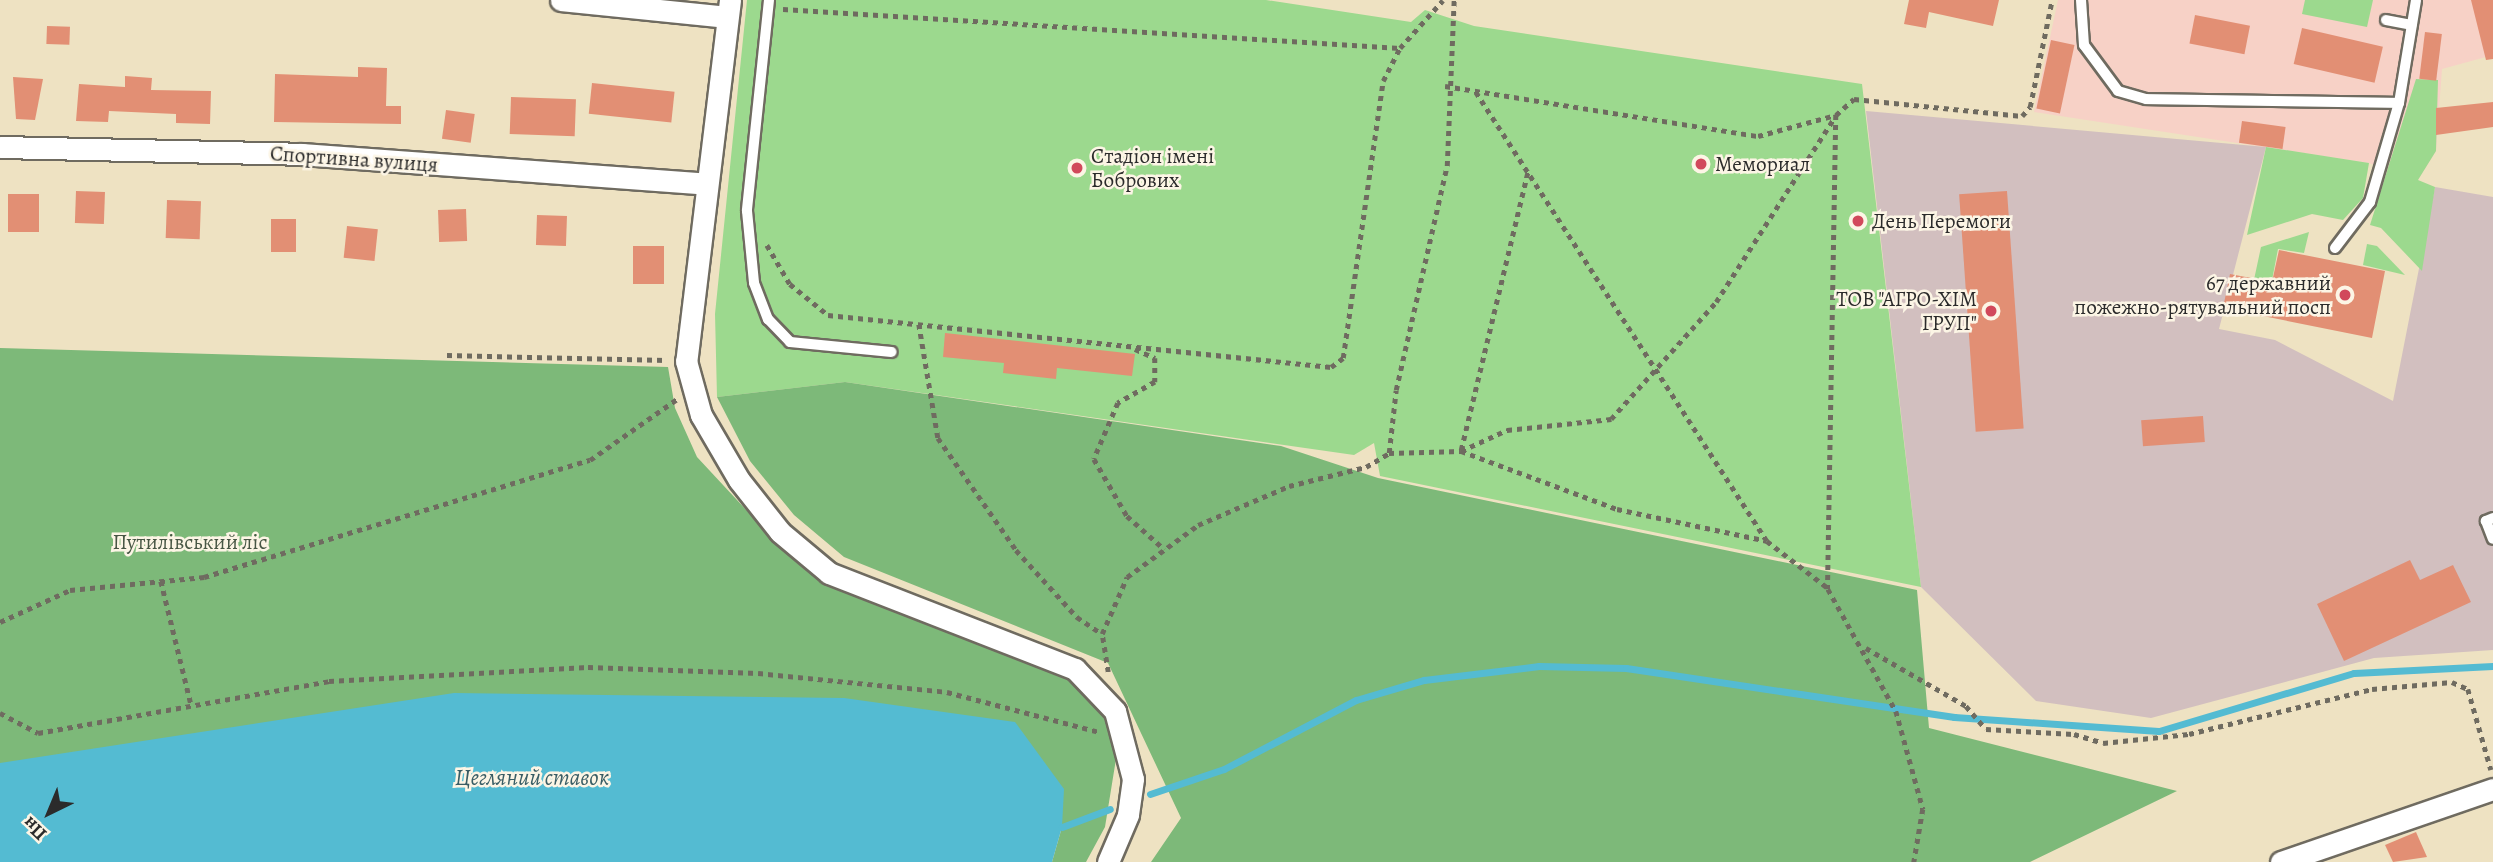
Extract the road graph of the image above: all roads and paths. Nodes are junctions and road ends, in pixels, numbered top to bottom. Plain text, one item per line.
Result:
1 (561, 0) edge
2 (1443, 0) edge
3 (1454, 0) edge
4 (2052, 0) edge
5 (2081, 0) edge
6 (2416, 0) edge
7 (769, 4) edge
8 (728, 9) edge
9 (2386, 20) dead end
10 (2412, 25) junction
11 (1400, 48) junction
12 (1446, 86) junction
13 (1476, 91) junction
14 (2399, 103) junction
15 (1836, 115) junction
16 (0, 147) edge
17 (1528, 170) junction
18 (707, 184) junction
19 (747, 211) junction
20 (2335, 248) dead end
21 (919, 324) junction
22 (1131, 347) junction
23 (891, 352) dead end
24 (447, 355) dead end
25 (686, 361) junction
26 (1658, 367) junction
27 (692, 388) junction
28 (1461, 451) junction
29 (1389, 453) junction
30 (2493, 518) edge
31 (2493, 539) edge
32 (1767, 541) junction
33 (1164, 549) junction
34 (160, 581) junction
35 (1828, 589) junction
36 (0, 622) edge
37 (1102, 634) junction
38 (1864, 647) junction
39 (191, 704) junction
40 (1115, 711) junction
41 (0, 713) edge
42 (1125, 740) junction
43 (2493, 774) edge
44 (2493, 789) edge
45 (1108, 862) edge
46 (1914, 862) edge
47 (2281, 862) edge

1 - 8 street
2 - 11 path
3 - 12 path
4 - 15 path
5 - 14 lane
6 - 10 lane
7 - 11 path
7 - 19 lane
8 - 18 street
9 - 10 lane
10 - 14 lane
11 - 22 path
12 - 13 path
12 - 29 path
13 - 15 path
13 - 17 path
14 - 20 lane
15 - 26 path
15 - 35 path
16 - 18 street, Спортивна вулиця
17 - 26 path
17 - 28 path
18 - 25 street
19 - 21 path
19 - 23 lane
21 - 22 path
21 - 37 path
22 - 33 path
24 - 25 path
25 - 27 street
26 - 28 path
26 - 32 path
27 - 34 path
27 - 40 street
28 - 29 path
28 - 32 path
29 - 33 path
30 - 31 lane
32 - 35 path
33 - 37 path
34 - 36 path
34 - 39 path
35 - 38 path
37 - 40 path
38 - 43 path
38 - 46 path
39 - 41 path
39 - 42 path
40 - 42 street
42 - 45 street
44 - 47 street

